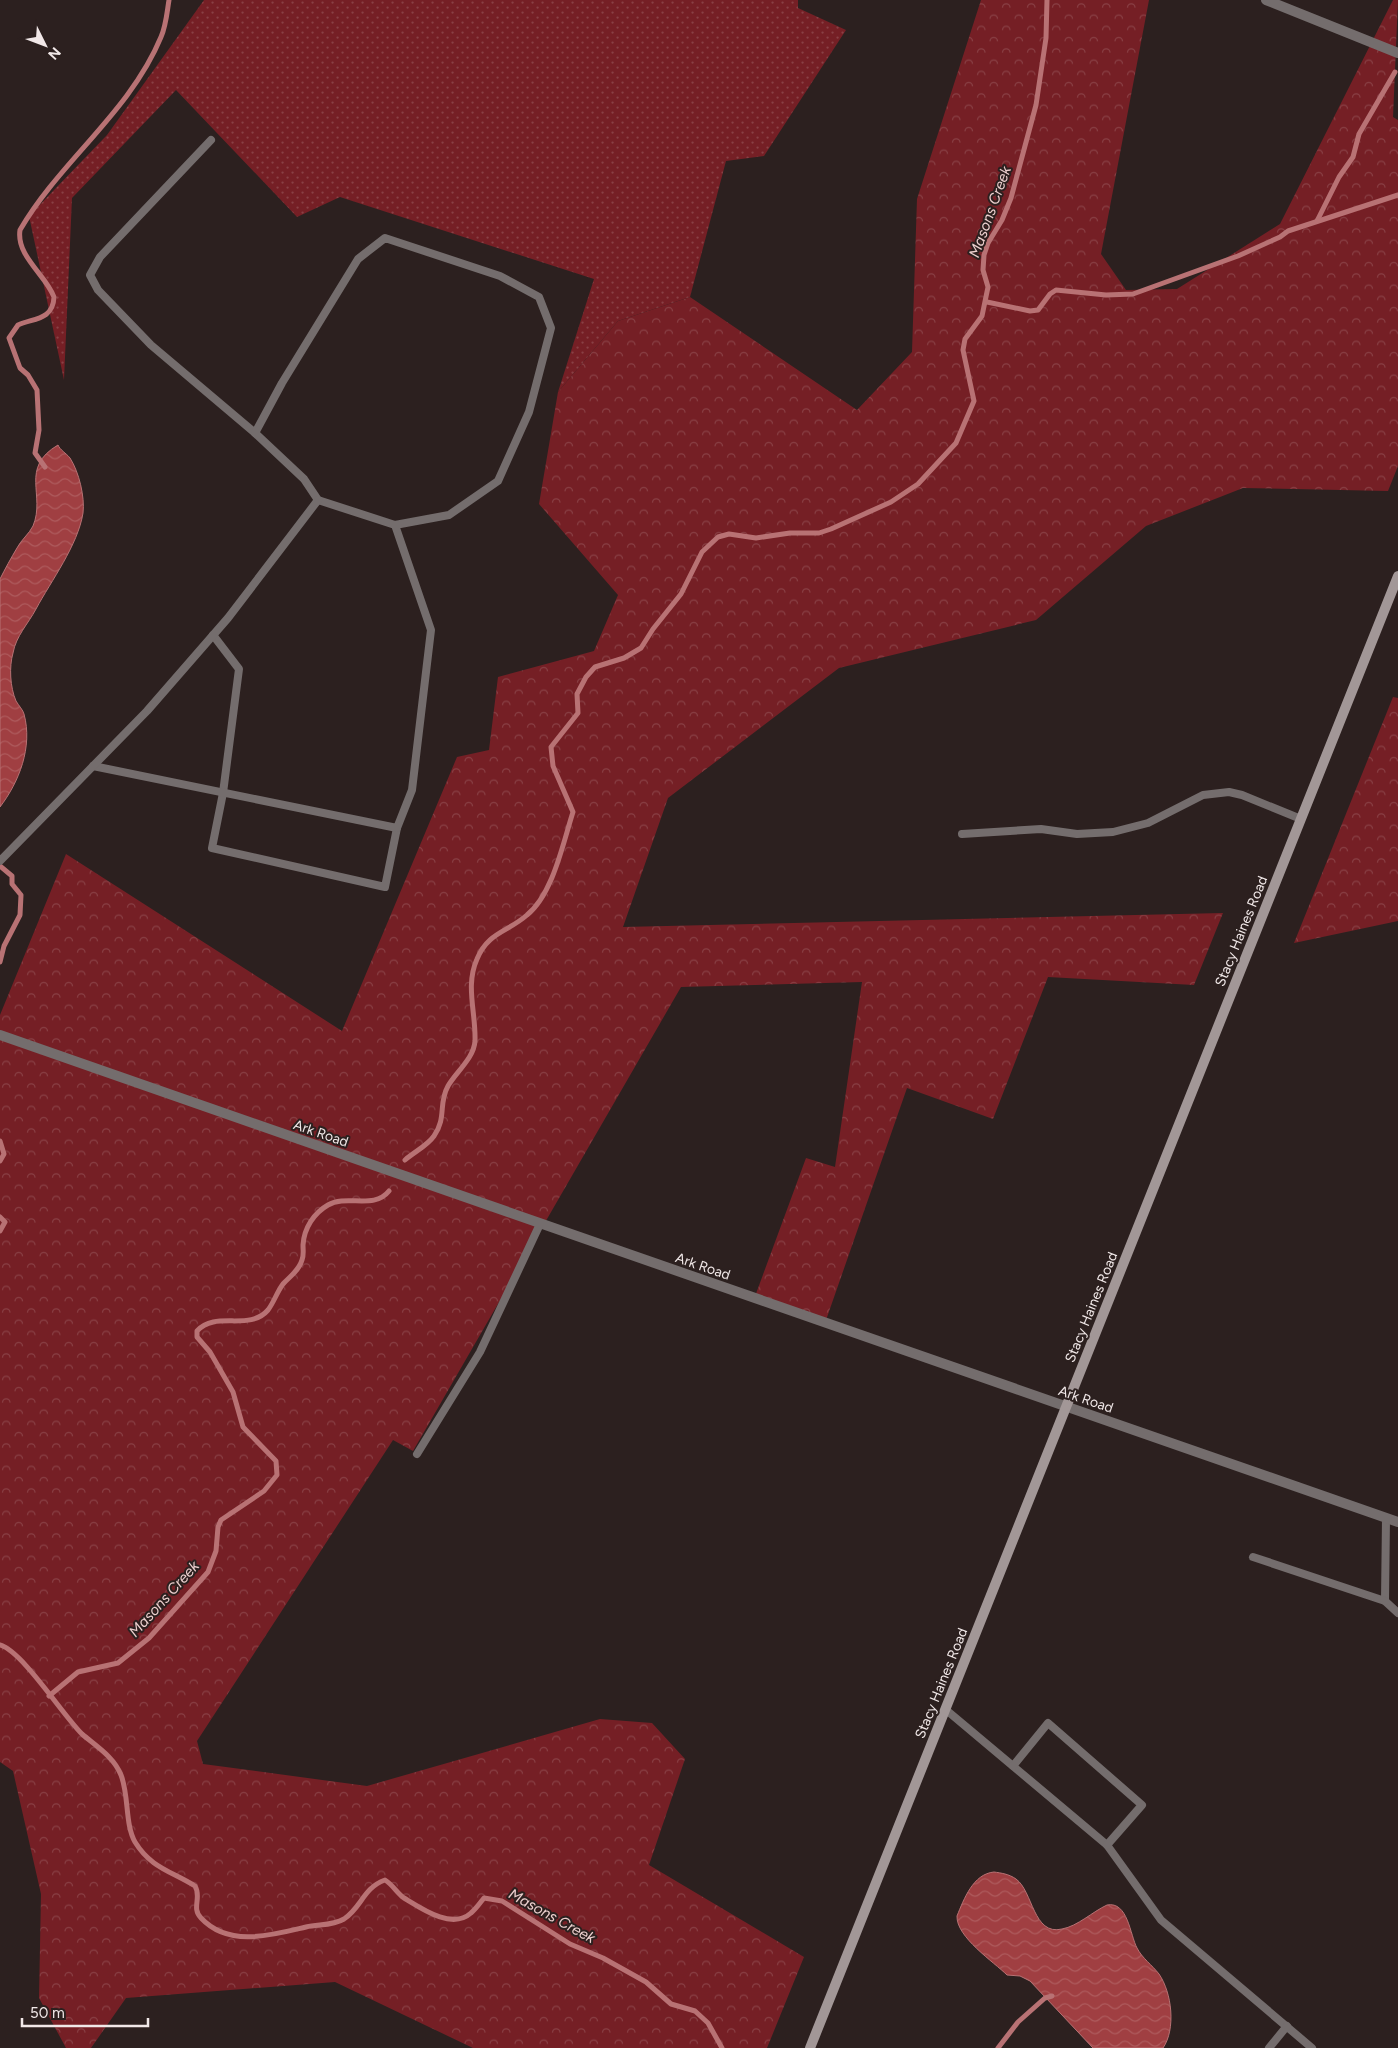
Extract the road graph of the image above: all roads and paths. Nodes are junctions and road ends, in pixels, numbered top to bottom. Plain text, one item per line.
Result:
1 (1266, 0) edge
2 (1398, 53) edge
3 (210, 140) dead end
4 (255, 433) junction
5 (318, 500) junction
6 (395, 525) junction
7 (1398, 576) edge
8 (213, 635) junction
9 (93, 766) junction
10 (223, 793) junction
11 (1300, 819) junction
12 (397, 828) junction
13 (962, 834) dead end
14 (0, 862) edge
15 (0, 1036) edge
16 (540, 1224) junction
17 (1066, 1407) junction
18 (417, 1454) dead end
19 (1386, 1518) junction
20 (1398, 1522) edge
21 (1253, 1556) dead end
22 (1385, 1602) junction
23 (1398, 1613) edge
24 (945, 1709) junction
25 (1013, 1766) junction
26 (1107, 1845) junction
27 (1287, 2026) junction
28 (810, 2048) edge
29 (1269, 2048) edge
30 (1312, 2048) edge

1 - 2 street
3 - 4 lane
4 - 5 lane
4 - 6 lane
5 - 6 lane
5 - 8 lane
6 - 12 lane
7 - 11 street, Stacy Haines Road
8 - 9 lane
8 - 10 lane
9 - 10 lane
9 - 14 lane
10 - 12 lane
10 - 12 lane
11 - 13 lane
11 - 17 street, Stacy Haines Road
15 - 16 street, Ark Road
16 - 17 street, Ark Road
16 - 18 lane
17 - 19 street, Ark Road
17 - 24 street, Stacy Haines Road
19 - 20 street, Ark Road
19 - 22 lane
21 - 22 lane
22 - 23 lane
24 - 25 lane
24 - 28 street, Stacy Haines Road
25 - 26 lane
25 - 26 lane
26 - 27 lane
27 - 29 lane
27 - 30 lane

